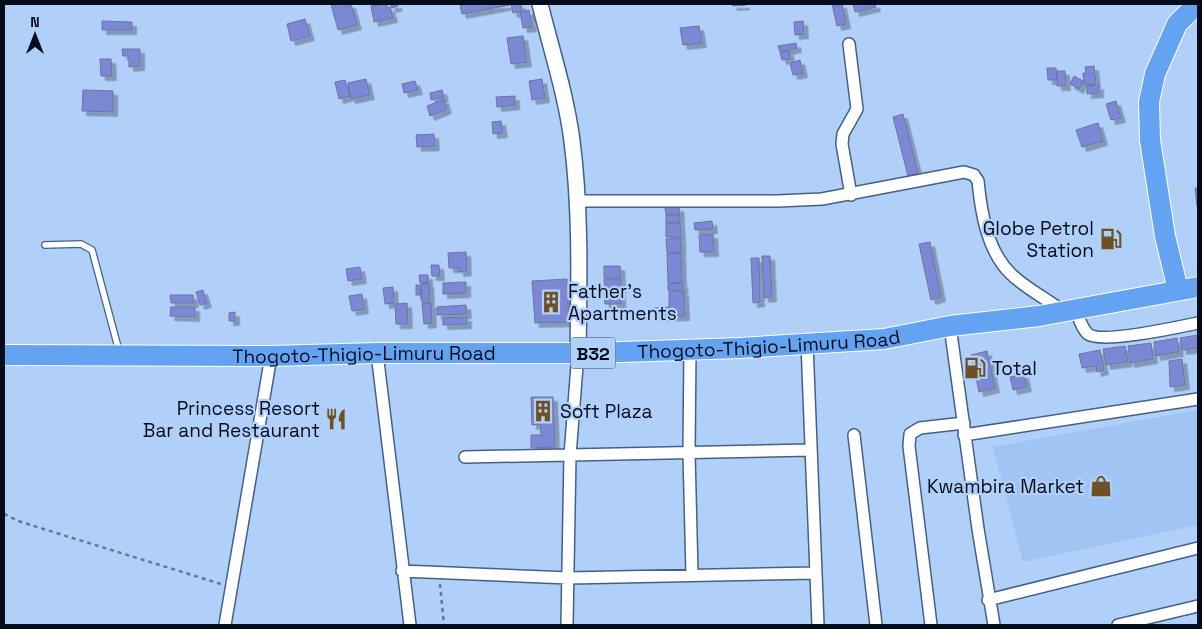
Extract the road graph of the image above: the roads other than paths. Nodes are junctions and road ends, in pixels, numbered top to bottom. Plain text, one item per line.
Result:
1 (540, 4) edge
2 (1197, 4) edge
3 (849, 44) dead end
4 (851, 195) junction
5 (576, 201) junction
6 (46, 245) dead end
7 (1198, 287) edge
8 (1178, 290) junction
9 (1070, 310) junction
10 (1198, 323) edge
11 (950, 326) junction
12 (807, 343) junction
13 (690, 348) junction
14 (377, 353) junction
15 (578, 353) junction
16 (4, 355) edge
17 (120, 356) junction
18 (270, 356) junction
19 (1198, 399) edge
20 (964, 423) junction
21 (854, 435) dead end
22 (964, 435) junction
23 (812, 450) junction
24 (689, 452) junction
25 (570, 455) junction
26 (465, 457) dead end
27 (1198, 548) edge
28 (402, 571) junction
29 (816, 573) junction
30 (692, 574) junction
31 (569, 578) junction
32 (988, 600) junction
33 (1198, 606) edge
34 (224, 625) edge
35 (410, 625) edge
36 (567, 625) edge
37 (818, 625) edge
38 (876, 625) edge
39 (930, 625) edge
40 (994, 625) edge
41 (1118, 625) edge

1 - 5 street
2 - 8 highway
3 - 4 street
4 - 5 street
4 - 9 street
5 - 15 street
6 - 17 lane
7 - 8 highway, Thogoto-Thigio-Limuru Road / B32
8 - 9 highway, Thogoto-Thigio-Limuru Road / B32
9 - 10 street
9 - 11 highway, Thogoto-Thigio-Limuru Road / B32
11 - 12 highway, Thogoto-Thigio-Limuru Road / B32
11 - 20 street
12 - 13 highway, Thogoto-Thigio-Limuru Road / B32
12 - 23 street
13 - 15 highway, Thogoto-Thigio-Limuru Road / B32
13 - 24 street
14 - 15 highway, Thogoto-Thigio-Limuru Road / B32
14 - 18 highway, Thogoto-Thigio-Limuru Road / B32
14 - 28 street
15 - 25 street
16 - 17 highway, Thogoto-Thigio-Limuru Road / B32
17 - 18 highway, Thogoto-Thigio-Limuru Road / B32
18 - 34 street
19 - 22 street
20 - 22 street
20 - 39 street
21 - 38 street
22 - 32 street
23 - 24 street
23 - 29 street
24 - 25 street
24 - 30 street
25 - 26 street
25 - 31 street
27 - 32 street
28 - 31 street
28 - 35 street
29 - 30 street
29 - 37 street
30 - 31 street
31 - 36 street
32 - 40 street
33 - 41 street

